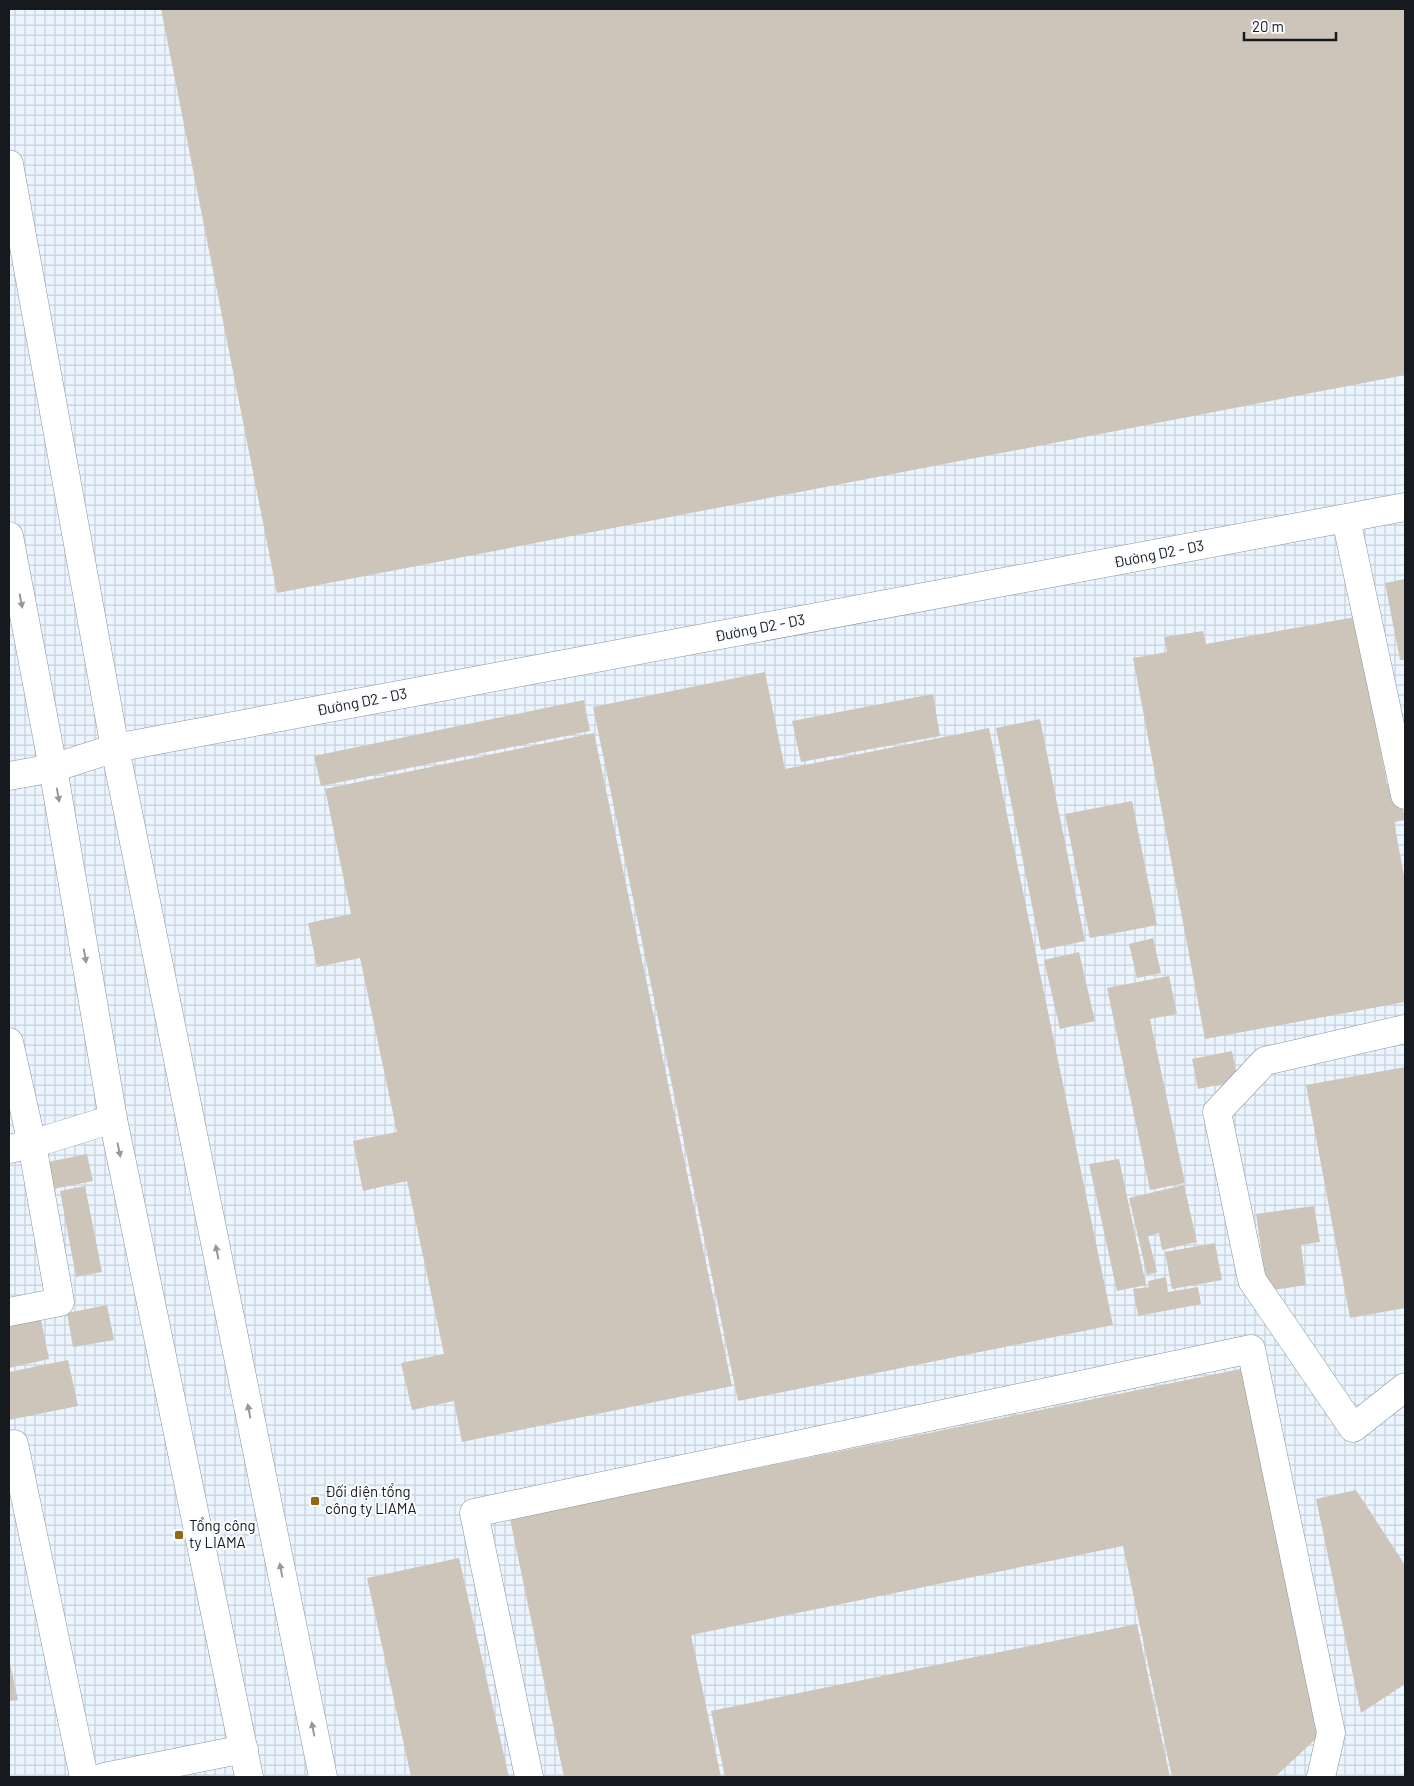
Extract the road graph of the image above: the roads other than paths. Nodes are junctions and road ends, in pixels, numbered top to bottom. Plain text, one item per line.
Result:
1 (9, 164) edge
2 (1405, 507) edge
3 (1346, 519) junction
4 (9, 536) edge
5 (116, 748) junction
6 (53, 768) junction
7 (9, 776) edge
8 (1405, 795) edge
9 (1405, 1029) edge
10 (9, 1042) edge
11 (113, 1118) junction
12 (20, 1146) edge
13 (9, 1312) edge
14 (1405, 1387) edge
15 (14, 1444) dead end
16 (244, 1749) junction
17 (84, 1777) edge
18 (104, 1777) edge
19 (249, 1777) edge
20 (323, 1777) edge
21 (530, 1777) edge
22 (1321, 1777) edge

1 - 5 street
2 - 3 street, Đường D2 - D3
3 - 5 street, Đường D2 - D3
3 - 8 street
4 -> 6 street
5 - 6 street, Đường D2 - D3
20 -> 5 street
6 - 7 street, Đường D2 - D3
6 -> 11 street
9 - 14 street
10 - 12 street
11 - 12 street
11 -> 16 street
12 - 13 street
15 - 17 street
16 - 18 street
16 - 19 street
21 - 22 street

